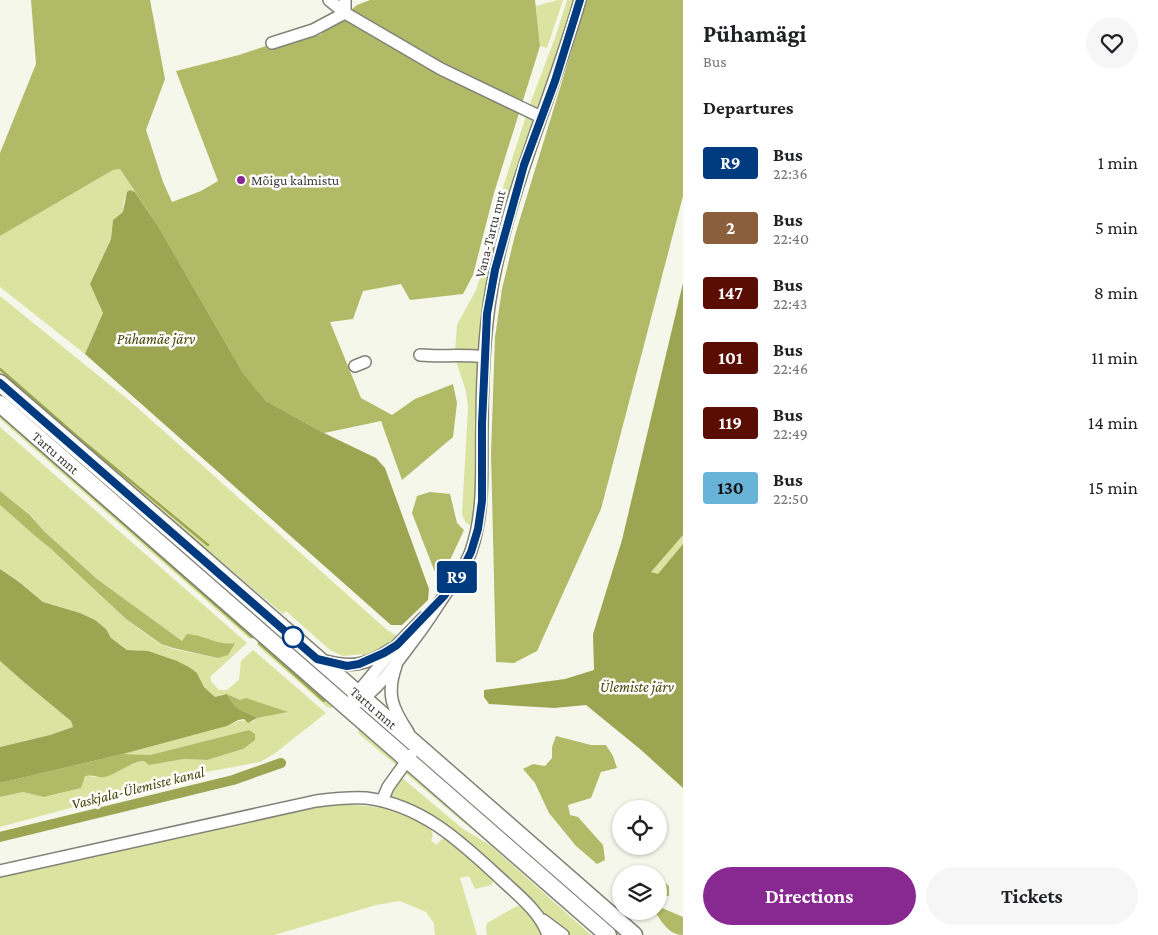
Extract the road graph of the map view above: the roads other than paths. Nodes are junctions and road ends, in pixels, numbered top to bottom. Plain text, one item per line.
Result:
1 (329, 0) edge
2 (345, 0) edge
3 (580, 0) edge
4 (345, 13) junction
5 (272, 43) dead end
6 (541, 117) junction
7 (420, 355) dead end
8 (484, 357) junction
9 (0, 383) edge
10 (0, 404) edge
11 (444, 596) junction
12 (397, 645) junction
13 (317, 659) junction
14 (397, 662) junction
15 (359, 696) junction
16 (348, 708) junction
17 (418, 747) junction
18 (406, 760) junction
19 (382, 801) junction
20 (0, 871) edge
21 (540, 917) junction
22 (548, 935) edge
23 (563, 935) edge
24 (608, 935) edge
25 (634, 935) edge

1 - 4 street
2 - 4 street
3 - 6 street, Vana-Tartu mnt
4 - 5 street
4 - 6 street
6 - 8 street, Vana-Tartu mnt
7 - 8 street
8 - 11 street, Vana-Tartu mnt
9 - 13 highway, Tartu mnt
10 - 16 highway, Tartu mnt
11 - 12 street, Vana-Tartu mnt
11 - 14 street, Vana-Tartu mnt
12 - 13 street
12 - 15 street, Vana-Tartu mnt
13 - 15 highway, Tartu mnt
14 - 15 street, Vana-Tartu mnt
14 - 17 street
15 - 16 street
15 - 17 highway, Tartu mnt
16 - 18 highway, Tartu mnt
17 - 18 street
17 - 25 highway, Tartu mnt
18 - 19 street
18 - 24 highway, Tartu mnt
19 - 20 street
19 - 21 street
21 - 22 street
21 - 23 street

